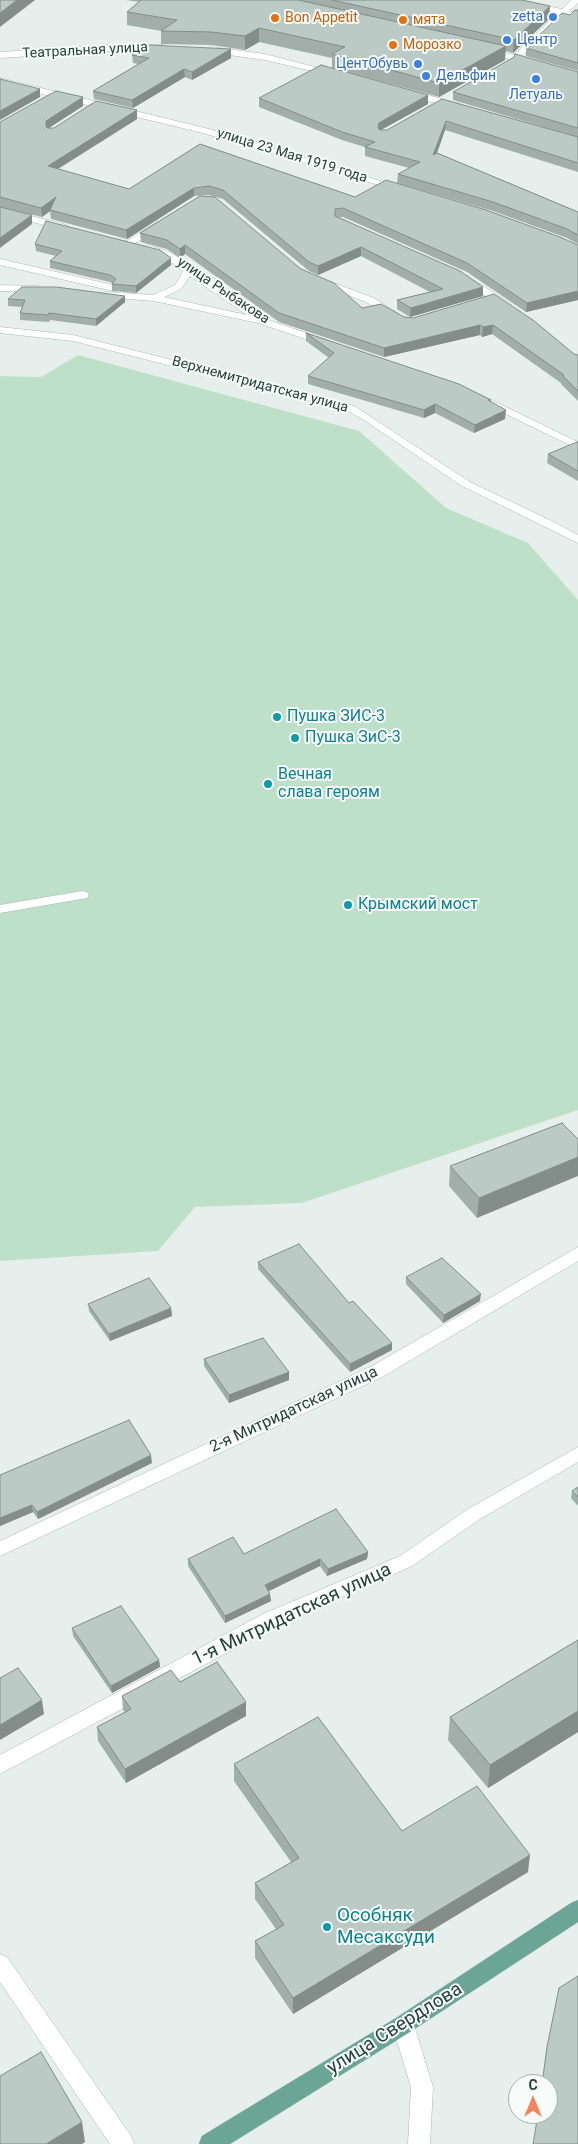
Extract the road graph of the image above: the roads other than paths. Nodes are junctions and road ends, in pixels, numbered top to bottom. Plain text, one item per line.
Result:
1 (505, 0) edge
2 (576, 0) edge
3 (564, 12) junction
4 (578, 15) edge
5 (172, 49) edge
6 (201, 50) edge
7 (478, 50) edge
8 (0, 55) edge
9 (510, 62) junction
10 (542, 66) edge
11 (340, 75) edge
12 (0, 81) edge
13 (403, 92) edge
14 (456, 93) edge
15 (436, 104) junction
16 (468, 110) edge
17 (414, 193) edge
18 (0, 211) edge
19 (167, 220) edge
20 (73, 230) edge
21 (0, 262) edge
22 (188, 270) junction
23 (454, 272) edge
24 (314, 278) edge
25 (0, 288) edge
26 (47, 289) edge
27 (84, 292) edge
28 (154, 298) junction
29 (519, 314) edge
30 (401, 318) edge
31 (264, 322) junction
32 (0, 330) edge
33 (336, 346) edge
34 (472, 393) edge
35 (578, 446) edge
36 (578, 540) edge
37 (82, 895) dead end
38 (0, 909) edge
39 (578, 1253) edge
40 (578, 1454) edge
41 (0, 1550) edge
42 (0, 1765) edge
43 (578, 1910) edge
44 (0, 1964) edge
45 (402, 2025) junction
46 (123, 2144) edge
47 (210, 2144) edge
48 (419, 2144) edge

1 - 3 street
2 - 3 street
3 - 4 street
3 - 9 street
5 - 8 street, Театральная улица
6 - 11 street
7 - 9 street
9 - 10 street
12 - 17 street, улица 23 Мая 1919 года
13 - 15 street
14 - 15 street
15 - 16 street
18 - 20 street
19 - 22 street, улица Рыбакова
21 - 28 street
22 - 28 street
22 - 31 street, улица Рыбакова
23 - 29 street
24 - 30 street
25 - 26 street
27 - 28 street
28 - 31 street
31 - 33 street, улица Рыбакова
32 - 36 street, Верхнемитридатская улица
34 - 35 street
37 - 38 street
39 - 41 street, 2-я Митридатская улица
40 - 42 street, 1-я Митридатская улица
43 - 45 main road, улица Свердлова
44 - 46 street
45 - 47 main road, улица Свердлова
45 - 48 street

